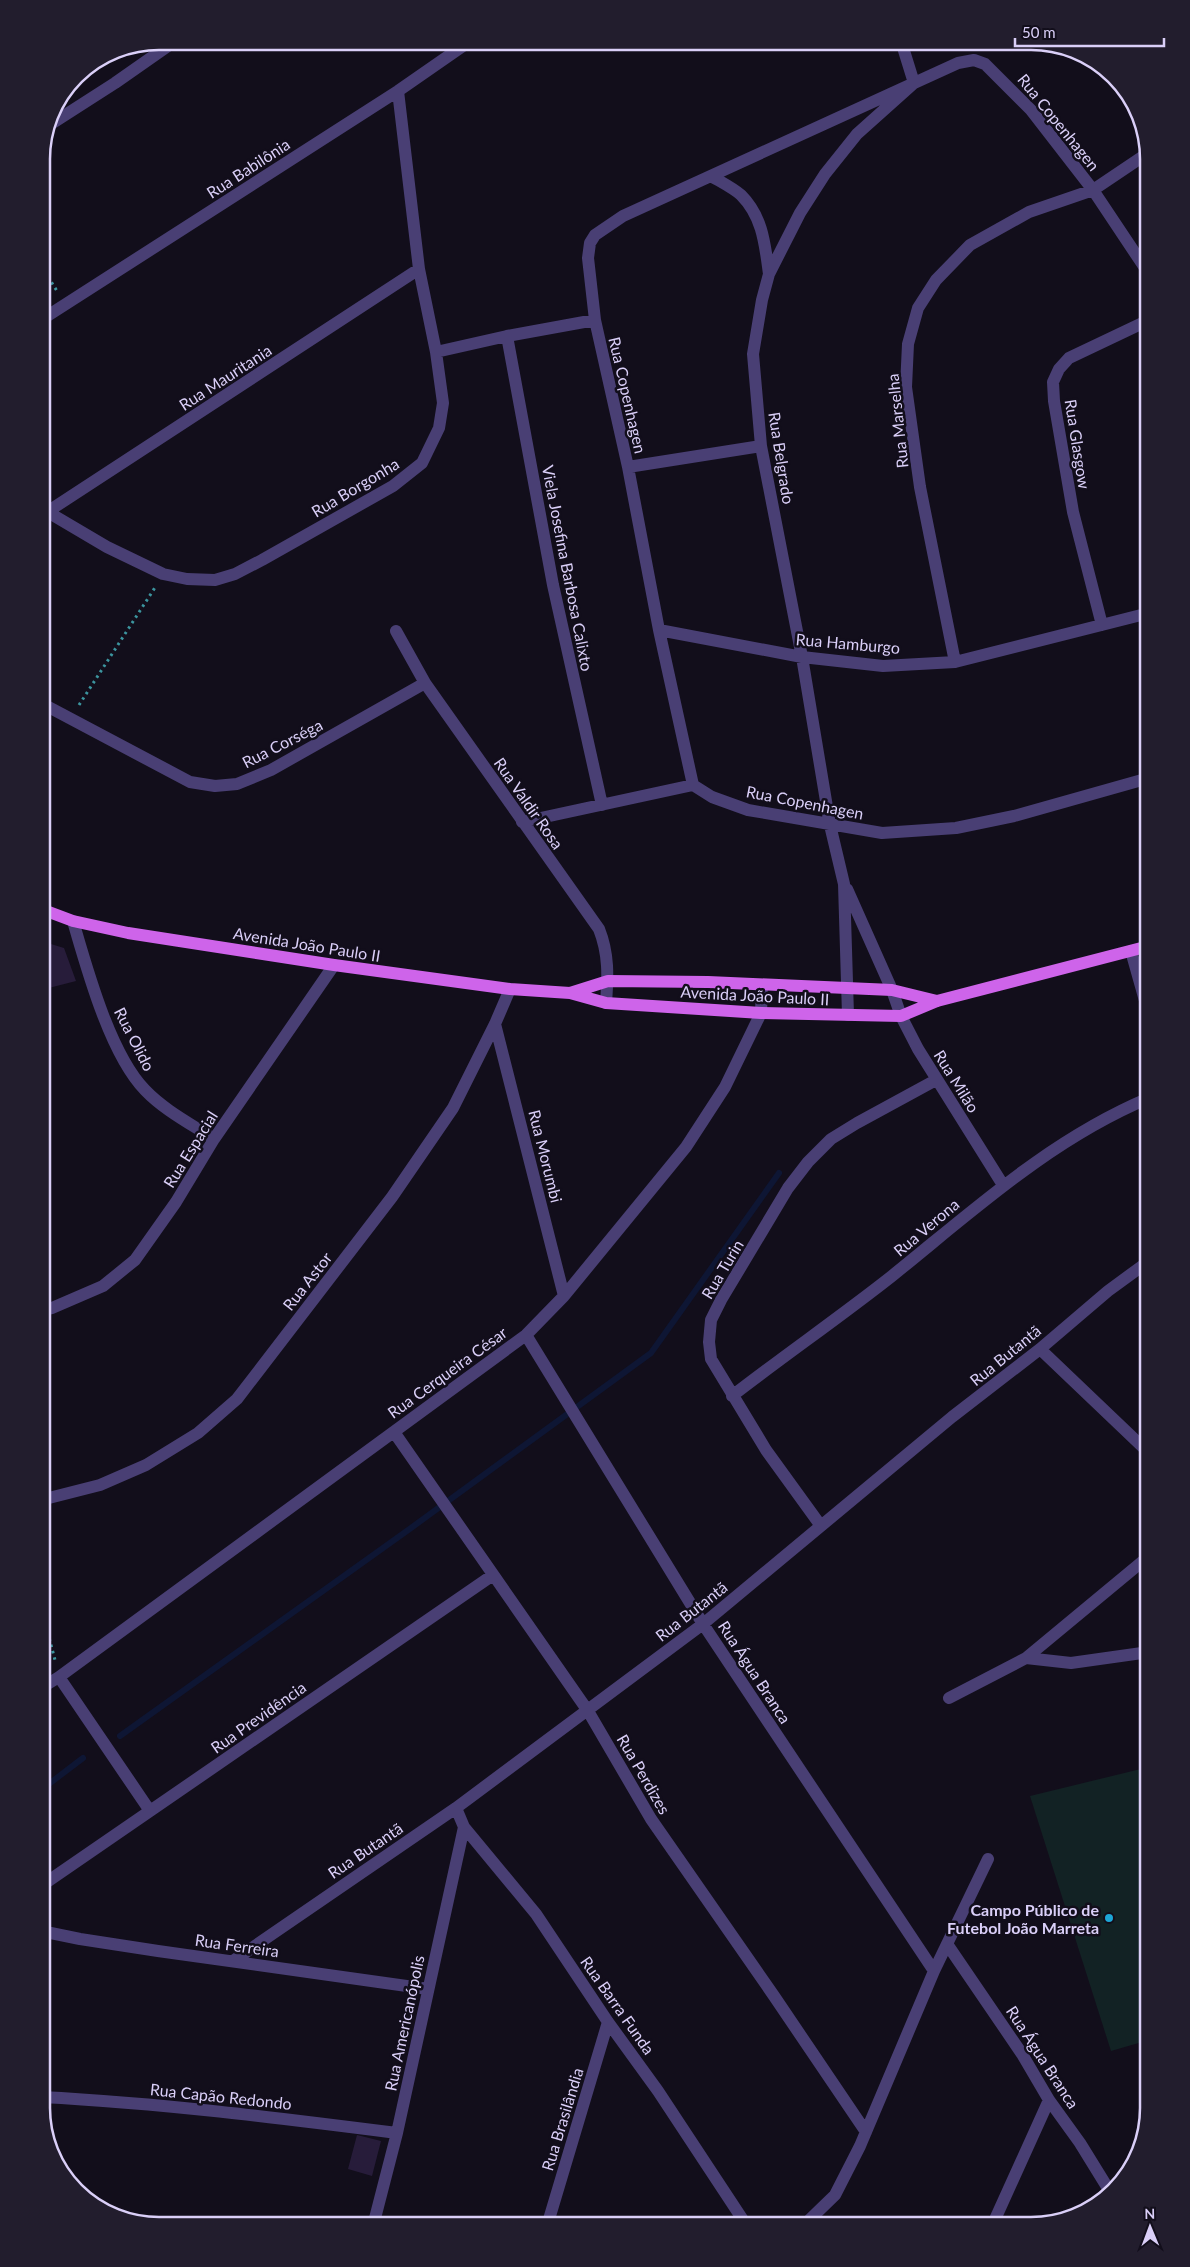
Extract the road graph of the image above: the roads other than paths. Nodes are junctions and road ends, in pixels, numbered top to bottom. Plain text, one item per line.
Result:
1 (162, 50) edge
2 (457, 50) edge
3 (904, 50) edge
4 (914, 83) junction
5 (398, 91) junction
6 (57, 120) edge
7 (1140, 158) edge
8 (711, 176) junction
9 (1093, 190) junction
10 (1140, 260) edge
11 (420, 269) junction
12 (769, 274) junction
13 (50, 314) edge
14 (595, 320) junction
15 (1140, 324) edge
16 (507, 336) junction
17 (436, 352) junction
18 (761, 446) junction
19 (628, 467) junction
20 (50, 506) edge
21 (50, 514) edge
22 (1140, 615) edge
23 (1102, 625) junction
24 (659, 630) junction
25 (396, 631) dead end
26 (802, 657) junction
27 (955, 662) junction
28 (425, 683) junction
29 (50, 707) edge
30 (1140, 781) edge
31 (693, 785) junction
32 (602, 805) junction
33 (522, 822) junction
34 (830, 825) junction
35 (844, 884) junction
36 (50, 912) edge
37 (73, 921) junction
38 (1140, 948) edge
39 (1131, 951) junction
40 (334, 966) junction
41 (608, 980) junction
42 (1140, 983) edge
43 (762, 985) junction
44 (848, 988) junction
45 (510, 989) junction
46 (892, 990) junction
47 (570, 993) junction
48 (937, 1001) junction
49 (606, 1003) junction
50 (761, 1013) junction
51 (848, 1015) junction
52 (901, 1016) junction
53 (496, 1024) junction
54 (936, 1080) junction
55 (1140, 1102) edge
56 (214, 1139) junction
57 (1003, 1185) junction
58 (1140, 1268) edge
59 (564, 1296) junction
60 (50, 1308) edge
61 (526, 1335) junction
62 (1040, 1349) junction
63 (732, 1396) junction
64 (394, 1432) junction
65 (1140, 1444) edge
66 (50, 1498) edge
67 (820, 1526) junction
68 (1140, 1563) edge
69 (493, 1575) junction
70 (703, 1624) junction
71 (1140, 1653) edge
72 (1026, 1658) junction
73 (59, 1677) junction
74 (50, 1682) edge
75 (949, 1698) dead end
76 (588, 1711) junction
77 (456, 1808) junction
78 (150, 1811) junction
79 (464, 1827) junction
80 (988, 1859) dead end
81 (50, 1880) edge
82 (50, 1933) edge
83 (947, 1944) junction
84 (233, 1961) junction
85 (934, 1971) junction
86 (428, 1989) junction
87 (608, 2022) junction
88 (50, 2098) edge
89 (1049, 2100) junction
90 (866, 2132) junction
91 (397, 2133) junction
92 (1107, 2186) edge
93 (375, 2217) edge
94 (550, 2217) edge
95 (741, 2217) edge
96 (812, 2217) edge
97 (996, 2217) edge

1 - 6 street
2 - 5 street, Rua Babilônia
3 - 4 street
4 - 8 street, Rua Copenhagen
4 - 9 street, Rua Copenhagen
4 - 12 street, Rua Belgrado
5 - 11 street, Rua Borgonha
5 - 13 street, Rua Babilônia
7 - 9 street, Rua Marselha
8 - 12 street
8 - 14 street, Rua Copenhagen
9 - 10 street, Rua Copenhagen
9 - 27 street, Rua Marselha
11 - 17 street, Rua Borgonha
11 - 20 street, Rua Mauritania
12 - 18 street, Rua Belgrado
14 - 16 street
14 - 19 street, Rua Copenhagen
15 - 23 street, Rua Glasgow
16 - 17 street
16 - 32 street, Viela Josefina Barbosa Calixto
17 - 21 street, Rua Borgonha
18 - 19 street
18 - 26 street, Rua Belgrado
19 - 24 street, Rua Copenhagen
22 - 23 street, Rua Hamburgo
23 - 27 street, Rua Hamburgo
24 - 26 street, Rua Hamburgo
24 - 31 street, Rua Copenhagen
25 - 28 street, Rua Valdir Rosa
26 - 27 street, Rua Hamburgo
26 - 34 street, Rua Belgrado
28 - 29 street, Rua Corséga
28 - 33 street, Rua Valdir Rosa
30 - 34 street, Rua Copenhagen
31 - 32 street
31 - 34 street, Rua Copenhagen
32 - 33 street
33 - 41 street, Rua Valdir Rosa
34 - 35 street, Rua Belgrado
35 - 44 street, Rua Belgrado
35 - 46 street, Rua Belgrado
36 - 37 main road, Avenida João Paulo II
37 - 40 main road, Avenida João Paulo II
37 - 56 street, Rua Olido
38 - 39 main road, Avenida João Paulo II
39 - 42 street
39 - 48 main road, Avenida João Paulo II
40 - 45 main road, Avenida João Paulo II
40 - 56 street, Rua Espacial
41 - 43 main road, Avenida João Paulo II
41 - 47 main road, Avenida João Paulo II
41 - 49 street, Rua Valdir Rosa
43 - 44 main road, Avenida João Paulo II
43 - 50 street, Rua Cerqueira César
44 - 46 main road, Avenida João Paulo II
44 - 51 street, Rua Belgrado
45 - 47 main road, Avenida João Paulo II
45 - 53 street, Rua Astor
46 - 48 main road, Avenida João Paulo II
46 - 52 street, Rua Milão
47 - 49 main road, Avenida João Paulo II
48 - 52 main road, Avenida João Paulo II
49 - 50 main road, Avenida João Paulo II
50 - 51 main road, Avenida João Paulo II
50 - 59 street, Rua Cerqueira César
51 - 52 main road, Avenida João Paulo II
52 - 54 street, Rua Milão
53 - 59 street, Rua Morumbi
53 - 66 street, Rua Astor
54 - 57 street, Rua Milão
54 - 63 street, Rua Turin
55 - 57 street, Rua Verona
56 - 60 street, Rua Espacial
57 - 63 street, Rua Verona
58 - 62 street, Rua Butantã
59 - 61 street, Rua Cerqueira César
61 - 64 street, Rua Cerqueira César
61 - 70 street, Rua Água Branca
62 - 65 street
62 - 67 street, Rua Butantã
63 - 67 street, Rua Turin
64 - 69 street, Rua Perdizes
64 - 73 street, Rua Cerqueira César
67 - 70 street, Rua Butantã
68 - 72 street
69 - 76 street, Rua Perdizes
69 - 78 street, Rua Previdência
70 - 76 street, Rua Butantã
70 - 85 street, Rua Água Branca
71 - 72 street
72 - 75 street
73 - 74 street, Rua Cerqueira César
73 - 78 street
76 - 77 street, Rua Butantã
76 - 90 street, Rua Perdizes
77 - 79 street, Rua Barra Funda
77 - 84 street, Rua Butantã
78 - 81 street, Rua Previdência
79 - 86 street, Rua Americanópolis
79 - 87 street, Rua Barra Funda
80 - 83 street
82 - 84 street, Rua Ferreira
83 - 85 street
83 - 89 street, Rua Água Branca
84 - 86 street, Rua Ferreira
85 - 90 street
86 - 91 street, Rua Americanópolis
87 - 94 street, Rua Brasilândia
87 - 95 street, Rua Barra Funda
88 - 91 street, Rua Capão Redondo
89 - 92 street, Rua Água Branca
89 - 97 street
90 - 96 street
91 - 93 street, Rua Americanópolis

